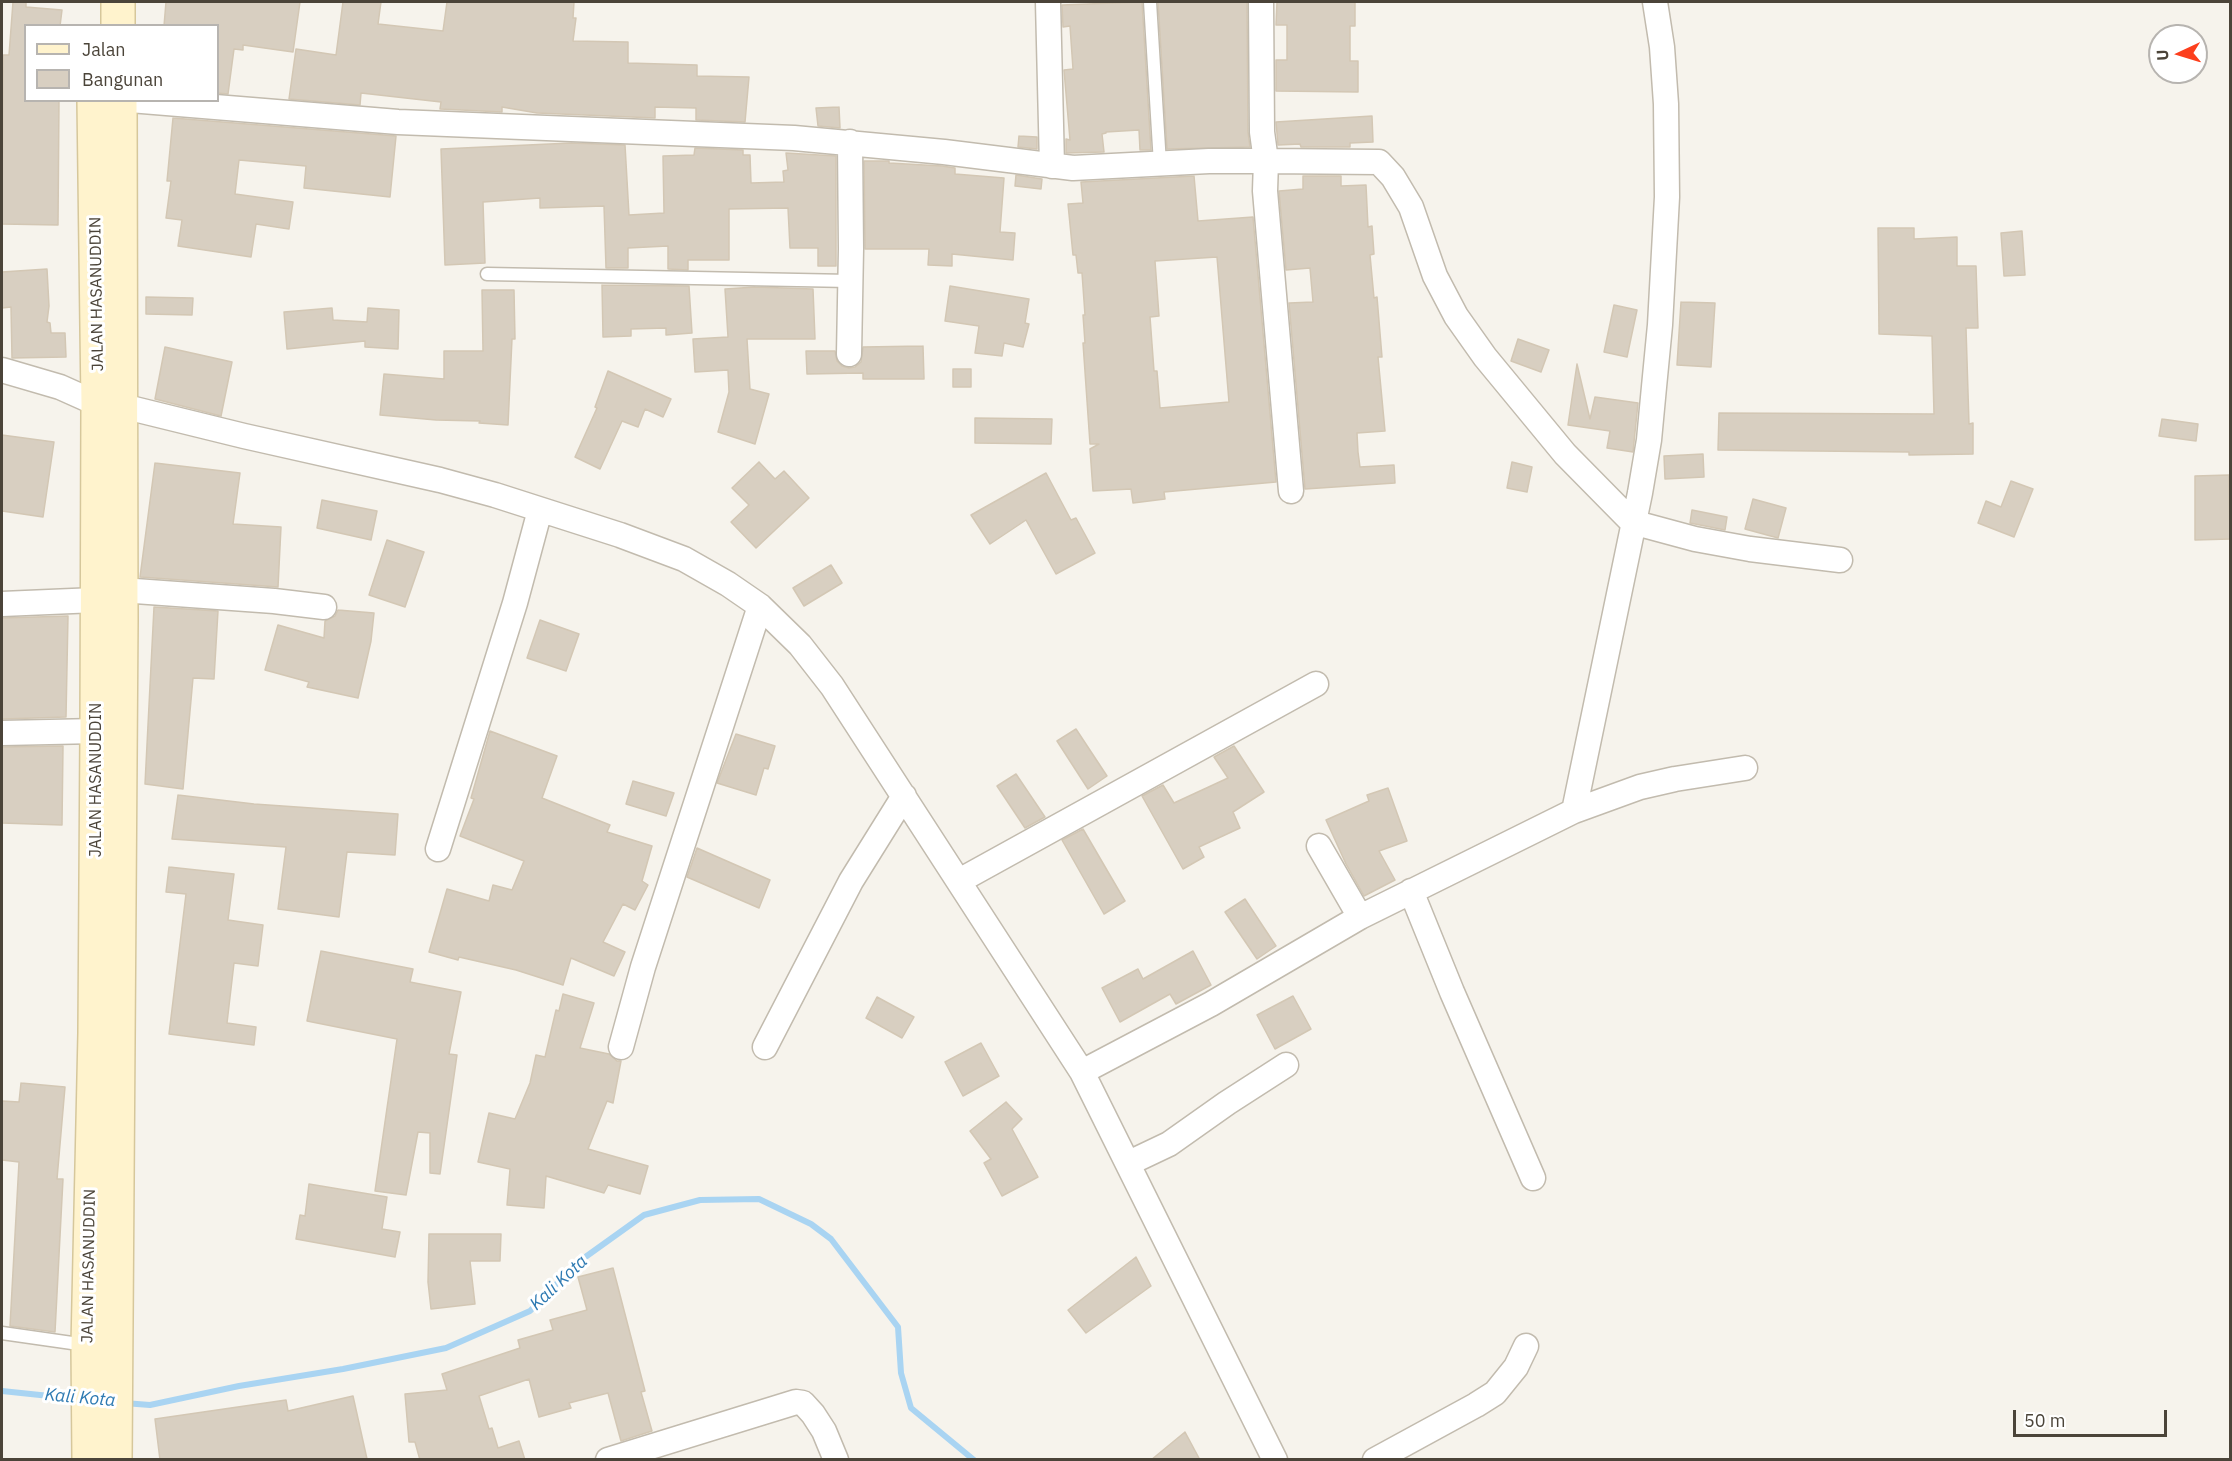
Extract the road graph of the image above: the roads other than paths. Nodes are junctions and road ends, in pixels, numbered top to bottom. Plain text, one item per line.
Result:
1 (95, 2) edge
2 (118, 2) edge
3 (1048, 2) edge
4 (1150, 2) edge
5 (1261, 2) edge
6 (1654, 2) edge
7 (95, 24) edge
8 (118, 24) edge
9 (94, 102) edge
10 (120, 102) edge
11 (154, 102) edge
12 (850, 142) junction
13 (1266, 161) junction
14 (1160, 164) junction
15 (1052, 166) junction
16 (487, 274) dead end
17 (850, 281) junction
18 (849, 354) dead end
19 (2, 370) edge
20 (110, 405) junction
21 (1292, 491) dead end
22 (540, 510) junction
23 (1632, 522) junction
24 (1840, 560) dead end
25 (108, 595) junction
26 (2, 604) edge
27 (760, 606) junction
28 (324, 607) dead end
29 (1316, 684) dead end
30 (97, 731) junction
31 (2, 733) edge
32 (1744, 768) dead end
33 (904, 796) junction
34 (1574, 811) junction
35 (1319, 846) dead end
36 (438, 849) dead end
37 (959, 881) junction
38 (1411, 891) junction
39 (1359, 917) junction
40 (107, 1034) junction
41 (621, 1047) dead end
42 (765, 1047) dead end
43 (1286, 1065) dead end
44 (1082, 1072) junction
45 (1129, 1164) junction
46 (1533, 1178) dead end
47 (2, 1333) edge
48 (1526, 1346) dead end
49 (97, 1356) junction
50 (102, 1421) junction
51 (88, 1460) edge
52 (115, 1460) edge
53 (608, 1460) edge
54 (836, 1460) edge
55 (1275, 1460) edge
56 (1376, 1460) edge

1 - 7 street
2 - 8 street
3 - 15 street
4 - 14 lane
5 - 13 street
6 - 23 street
9 - 20 street, JALAN HASANUDDIN
10 - 20 street, JALAN HASANUDDIN
11 - 12 street
12 - 15 street
12 - 17 street
13 - 14 street
13 - 21 street
13 - 23 street
14 - 15 street
16 - 17 lane
17 - 18 street
19 - 20 street
20 - 22 street
20 - 25 street, JALAN HASANUDDIN
22 - 27 street
22 - 36 street
23 - 24 street
23 - 34 street
25 - 26 street
25 - 28 street
25 - 30 street, JALAN HASANUDDIN
25 - 40 street, JALAN HASANUDDIN
27 - 33 street
27 - 41 street
29 - 37 street
30 - 31 street
30 - 40 street, JALAN HASANUDDIN
32 - 34 street
33 - 37 street
33 - 42 street
34 - 38 street
35 - 39 street
37 - 44 street
38 - 39 street
38 - 46 street
39 - 44 street
40 - 49 street, JALAN HASANUDDIN
43 - 45 street
44 - 45 street
45 - 55 street
47 - 49 lane
48 - 56 street
49 - 50 street, JALAN HASANUDDIN
50 - 51 street, JALAN HASANUDDIN
50 - 52 street, JALAN HASANUDDIN
53 - 54 street

